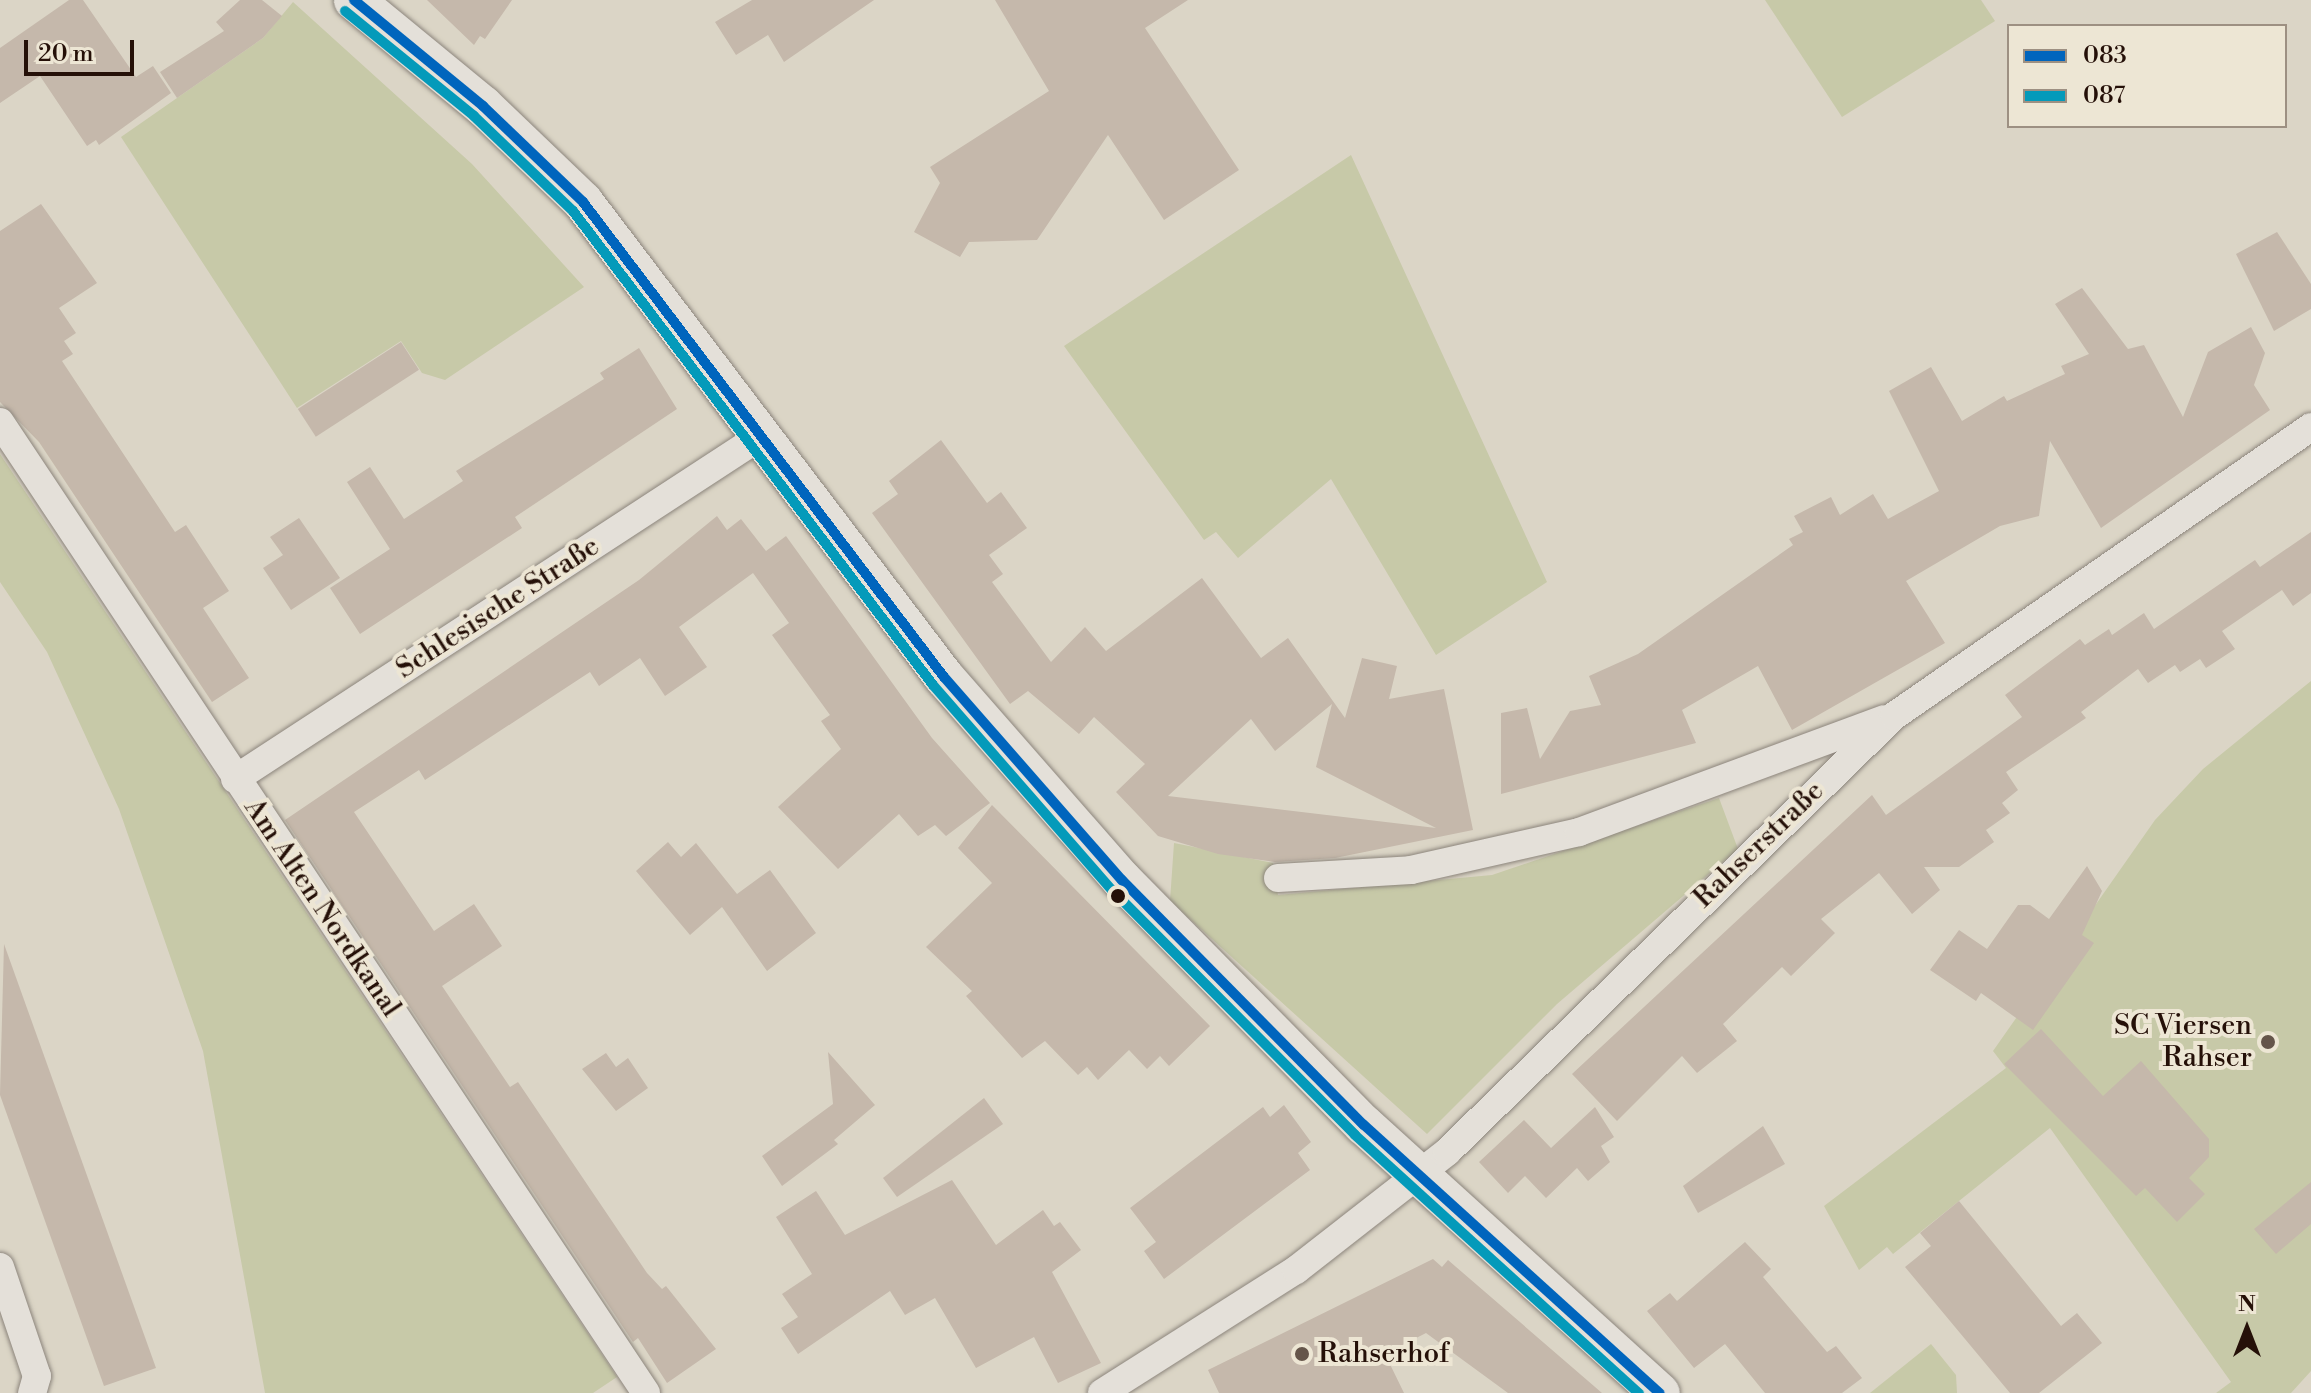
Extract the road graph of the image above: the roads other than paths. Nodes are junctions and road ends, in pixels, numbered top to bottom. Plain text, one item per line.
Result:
1 (354, 0) edge
2 (0, 422) edge
3 (2311, 427) edge
4 (761, 436) junction
5 (1894, 716) junction
6 (235, 779) junction
7 (1278, 878) dead end
8 (1420, 1173) junction
9 (0, 1267) edge
10 (32, 1393) edge
11 (646, 1393) edge
12 (1102, 1393) edge
13 (1660, 1393) edge

1 - 4 street
2 - 6 street, Am Alten Nordkanal
3 - 5 street, Rahserstraße
4 - 6 street, Schlesische Straße
4 - 8 street
5 - 7 street, Rahserstraße
5 - 8 street, Rahserstraße
6 - 11 street, Am Alten Nordkanal
8 - 12 street, Rahserstraße
8 - 13 street
9 - 10 street

